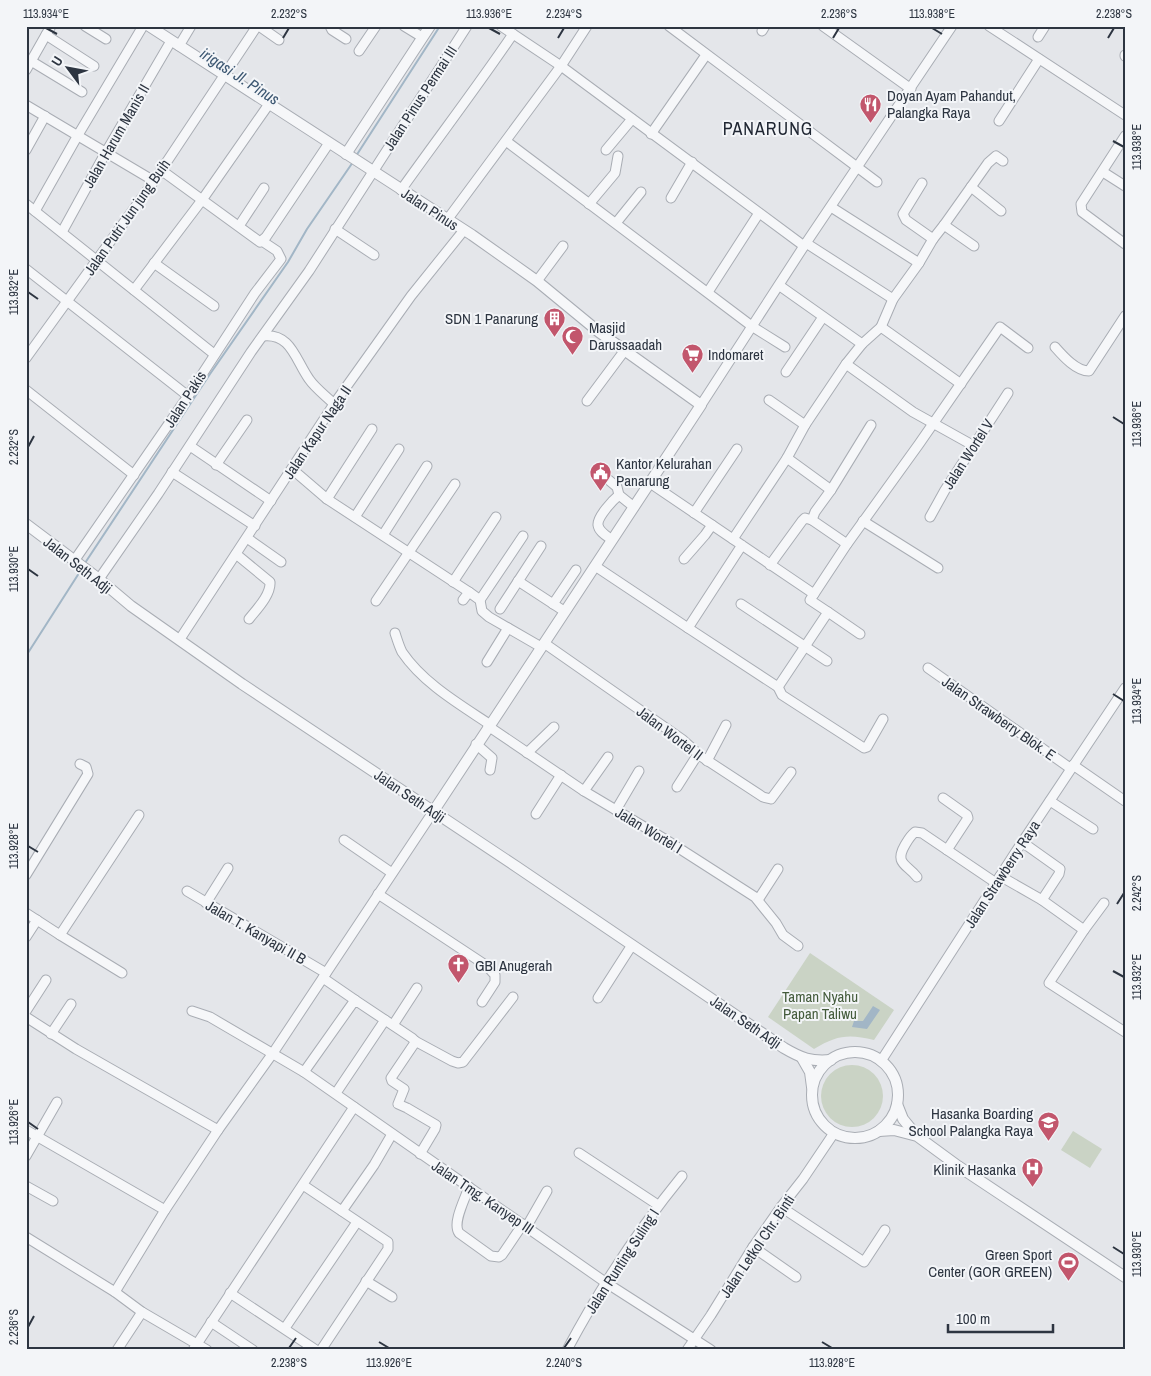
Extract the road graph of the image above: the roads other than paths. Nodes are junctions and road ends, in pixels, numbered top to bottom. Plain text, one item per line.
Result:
1 (85, 26) edge
2 (143, 26) edge
3 (149, 26) edge
4 (191, 26) edge
5 (258, 26) edge
6 (330, 26) edge
7 (376, 26) edge
8 (404, 26) edge
9 (430, 26) edge
10 (467, 26) edge
11 (501, 26) edge
12 (587, 26) edge
13 (669, 26) edge
14 (823, 26) edge
15 (952, 26) edge
16 (989, 26) edge
17 (1045, 26) edge
18 (48, 30) edge
19 (513, 34) junction
20 (422, 37) junction
21 (1038, 37) dead end
22 (106, 39) dead end
23 (346, 39) dead end
24 (279, 40) dead end
25 (175, 43) junction
26 (359, 52) dead end
27 (706, 55) junction
28 (1039, 59) junction
29 (31, 61) junction
30 (94, 66) dead end
31 (561, 66) junction
32 (26, 70) edge
33 (225, 75) junction
34 (911, 89) junction
35 (82, 92) dead end
36 (26, 104) edge
37 (269, 104) junction
38 (1125, 115) edge
39 (45, 116) junction
40 (632, 119) junction
41 (999, 121) dead end
42 (651, 134) junction
43 (78, 135) junction
44 (1125, 136) edge
45 (506, 141) junction
46 (329, 143) junction
47 (26, 150) edge
48 (606, 150) dead end
49 (106, 152) junction
50 (348, 155) junction
51 (618, 156) dead end
52 (1003, 161) dead end
53 (692, 162) junction
54 (858, 167) junction
55 (161, 170) junction
56 (372, 171) junction
57 (1103, 172) junction
58 (154, 181) junction
59 (877, 182) dead end
60 (922, 183) dead end
61 (1125, 186) edge
62 (971, 187) junction
63 (264, 188) dead end
64 (401, 190) junction
65 (642, 192) dead end
66 (671, 198) dead end
67 (202, 200) junction
68 (26, 204) edge
69 (589, 204) junction
70 (831, 207) junction
71 (1001, 210) dead end
72 (35, 211) junction
73 (759, 213) junction
74 (447, 220) junction
75 (616, 224) junction
76 (944, 225) junction
77 (238, 226) junction
78 (335, 229) junction
79 (464, 230) junction
80 (62, 232) junction
81 (933, 239) junction
82 (262, 242) junction
83 (1125, 244) edge
84 (805, 245) junction
85 (563, 246) dead end
86 (974, 246) dead end
87 (374, 256) dead end
88 (97, 260) junction
89 (919, 263) junction
90 (154, 264) junction
91 (26, 269) edge
92 (537, 282) junction
93 (780, 286) junction
94 (134, 290) junction
95 (708, 292) junction
96 (893, 300) junction
97 (67, 302) junction
98 (214, 306) dead end
99 (1125, 316) edge
100 (823, 318) junction
101 (753, 327) junction
102 (880, 327) junction
103 (263, 336) junction
104 (862, 344) junction
105 (785, 348) dead end
106 (1028, 348) dead end
107 (1054, 348) dead end
108 (624, 350) junction
109 (214, 354) junction
110 (26, 358) edge
111 (846, 364) junction
112 (786, 372) dead end
113 (961, 384) junction
114 (26, 390) edge
115 (1008, 393) dead end
116 (188, 396) junction
117 (769, 400) dead end
118 (586, 401) dead end
119 (334, 404) junction
120 (701, 405) junction
121 (247, 420) dead end
122 (934, 422) junction
123 (805, 425) junction
124 (871, 425) dead end
125 (372, 429) dead end
126 (190, 446) junction
127 (974, 446) junction
128 (399, 449) dead end
129 (737, 449) dead end
130 (787, 458) junction
131 (216, 465) junction
132 (427, 466) dead end
133 (292, 469) junction
134 (598, 471) dead end
135 (172, 472) junction
136 (134, 475) junction
137 (650, 483) junction
138 (455, 484) dead end
139 (831, 490) junction
140 (619, 496) junction
141 (327, 499) junction
142 (271, 501) junction
143 (634, 506) junction
144 (694, 513) junction
145 (355, 516) junction
146 (496, 517) dead end
147 (930, 517) dead end
148 (812, 520) junction
149 (863, 521) junction
150 (26, 524) edge
151 (712, 525) junction
152 (255, 526) junction
153 (383, 535) junction
154 (523, 536) dead end
155 (247, 538) junction
156 (733, 539) junction
157 (612, 540) junction
158 (847, 544) junction
159 (541, 546) dead end
160 (742, 546) junction
161 (410, 552) junction
162 (236, 554) junction
163 (684, 559) dead end
164 (75, 562) junction
165 (281, 562) dead end
166 (770, 565) junction
167 (595, 566) junction
168 (938, 568) dead end
169 (576, 570) dead end
170 (99, 579) junction
171 (518, 581) junction
172 (453, 582) junction
173 (814, 594) junction
174 (480, 600) junction
175 (376, 601) dead end
176 (553, 604) junction
177 (741, 604) dead end
178 (500, 609) dead end
179 (564, 611) junction
180 (828, 612) junction
181 (249, 619) dead end
182 (508, 628) junction
183 (688, 628) junction
184 (395, 633) dead end
185 (860, 634) dead end
186 (180, 639) junction
187 (542, 645) junction
188 (804, 647) junction
189 (827, 661) dead end
190 (487, 662) dead end
191 (928, 668) dead end
192 (778, 687) junction
193 (1125, 688) edge
194 (883, 719) dead end
195 (489, 725) junction
196 (726, 725) dead end
197 (554, 726) dead end
198 (476, 744) junction
199 (527, 753) junction
200 (698, 754) junction
201 (608, 757) dead end
202 (707, 761) junction
203 (80, 764) dead end
204 (1071, 767) junction
205 (490, 770) dead end
206 (640, 771) dead end
207 (791, 772) dead end
208 (561, 775) junction
209 (678, 787) dead end
210 (584, 791) junction
211 (943, 798) dead end
212 (1125, 800) edge
213 (1050, 801) junction
214 (616, 810) junction
215 (433, 812) junction
216 (536, 814) dead end
217 (139, 815) dead end
218 (1093, 829) dead end
219 (344, 840) dead end
220 (1022, 842) junction
221 (947, 850) junction
222 (228, 868) dead end
223 (28, 869) edge
224 (778, 869) dead end
225 (392, 873) junction
226 (917, 877) dead end
227 (998, 880) junction
228 (186, 891) dead end
229 (378, 894) junction
230 (758, 900) junction
231 (1042, 900) junction
232 (206, 903) junction
233 (1104, 903) dead end
234 (26, 913) edge
235 (36, 920) junction
236 (1084, 930) junction
237 (60, 935) junction
238 (26, 937) edge
239 (632, 945) junction
240 (798, 946) dead end
241 (122, 973) dead end
242 (324, 975) junction
243 (46, 980) dead end
244 (417, 988) dead end
245 (512, 997) dead end
246 (598, 998) dead end
247 (355, 1000) junction
248 (482, 1002) dead end
249 (71, 1004) dead end
250 (26, 1011) edge
251 (192, 1011) dead end
252 (26, 1017) edge
253 (389, 1023) junction
254 (1125, 1032) edge
255 (51, 1034) junction
256 (415, 1041) junction
257 (273, 1053) junction
258 (802, 1058) junction
259 (831, 1060) junction
260 (881, 1061) junction
261 (304, 1072) junction
262 (813, 1089) junction
263 (336, 1093) junction
264 (57, 1102) dead end
265 (897, 1104) junction
266 (354, 1107) junction
267 (26, 1130) edge
268 (218, 1130) junction
269 (879, 1131) junction
270 (834, 1133) junction
271 (392, 1134) junction
272 (917, 1136) junction
273 (38, 1137) junction
274 (579, 1153) dead end
275 (420, 1154) junction
276 (26, 1156) edge
277 (682, 1176) dead end
278 (302, 1185) junction
279 (26, 1186) edge
280 (469, 1187) junction
281 (547, 1191) dead end
282 (53, 1201) dead end
283 (658, 1205) junction
284 (781, 1207) junction
285 (165, 1210) junction
286 (342, 1211) junction
287 (357, 1222) junction
288 (525, 1225) junction
289 (885, 1230) dead end
290 (26, 1237) edge
291 (753, 1247) junction
292 (1125, 1276) edge
293 (796, 1277) dead end
294 (366, 1282) junction
295 (605, 1282) junction
296 (115, 1292) junction
297 (230, 1293) junction
298 (392, 1297) dead end
299 (142, 1312) junction
300 (211, 1322) junction
301 (285, 1328) junction
302 (694, 1339) junction
303 (195, 1346) edge
304 (321, 1349) edge
305 (117, 1350) edge
306 (208, 1350) edge
307 (253, 1350) edge
308 (566, 1350) edge
309 (687, 1350) edge
310 (711, 1350) edge

1 - 22 street
2 - 43 street
3 - 25 street, Jalan Pinus
4 - 25 street, Jalan Harum Manis II
5 - 24 street
5 - 33 street, Jalan Putri Jun jung Buih
6 - 23 street
7 - 26 street
8 - 20 street
9 - 20 street
10 - 56 street, Jalan Pinus Permai III
11 - 19 street
12 - 31 street
13 - 27 street
14 - 34 street
15 - 34 street
16 - 28 street
17 - 21 street
18 - 29 street
18 - 30 street
19 - 31 street
19 - 64 street
20 - 50 street
25 - 33 street, Jalan Pinus
25 - 49 street, Jalan Harum Manis II
27 - 42 street
27 - 54 street
28 - 38 street
28 - 41 street
29 - 32 street
29 - 35 street
31 - 40 street
31 - 45 street
33 - 37 street, Jalan Pinus
33 - 55 street, Jalan Putri Jun jung Buih
34 - 54 street
36 - 39 street
37 - 46 street, Jalan Pinus
37 - 67 street
39 - 43 street
39 - 47 street
40 - 42 street
40 - 48 street
42 - 53 street
43 - 49 street
43 - 72 street
44 - 57 street
45 - 69 street
45 - 74 street
46 - 50 street, Jalan Pinus
46 - 82 street
49 - 58 street
49 - 80 street, Jalan Harum Manis II
50 - 56 street, Jalan Pinus
51 - 69 street
52 - 62 street
53 - 66 street
53 - 73 street
54 - 59 street
54 - 70 street
55 - 58 street, Jalan Putri Jun jung Buih
55 - 67 street
56 - 64 street, Jalan Pinus
56 - 78 street, Jalan Pinus Permai III
57 - 61 street
57 - 83 street
58 - 88 street, Jalan Putri Jun jung Buih
60 - 81 street
62 - 71 street
62 - 76 street
63 - 77 street
64 - 74 street, Jalan Pinus
65 - 75 street
67 - 77 street
67 - 90 street
68 - 72 street
69 - 75 street
70 - 84 street
70 - 89 street
72 - 80 street
73 - 84 street
73 - 95 street
74 - 79 street, Jalan Pinus
75 - 95 street
76 - 81 street
76 - 86 street
77 - 82 street
78 - 87 street
78 - 103 street, Jalan Pinus Permai III
79 - 92 street, Jalan Pinus
79 - 119 street, Jalan Kapur Naga II
80 - 88 street
81 - 89 street
82 - 109 street, Jalan Pakis
84 - 93 street
84 - 96 street
85 - 92 street
88 - 94 street
88 - 97 street, Jalan Putri Jun jung Buih
89 - 96 street
90 - 94 street
90 - 98 street
91 - 97 street
92 - 108 street, Jalan Pinus
93 - 100 street
93 - 101 street
94 - 109 street
95 - 101 street
96 - 102 street
97 - 110 street, Jalan Putri Jun jung Buih
97 - 116 street
99 - 107 street
100 - 104 street
100 - 112 street
101 - 105 street
101 - 120 street
102 - 104 street
102 - 113 street
103 - 119 street
103 - 126 street, Jalan Pinus Permai III
104 - 111 street
106 - 113 street
108 - 118 street
108 - 120 street, Jalan Pinus
109 - 116 street, Jalan Pakis
111 - 122 street
111 - 123 street
113 - 122 street
114 - 136 street
115 - 127 street, Jalan Wortel V
116 - 136 street, Jalan Pakis
117 - 123 street
119 - 133 street, Jalan Kapur Naga II
120 - 137 street
121 - 131 street
122 - 127 street
122 - 149 street
123 - 130 street
124 - 139 street
125 - 141 street
126 - 131 street
126 - 135 street, Jalan Pinus Permai III
127 - 147 street, Jalan Wortel V
128 - 145 street
129 - 144 street
130 - 139 street
130 - 156 street
131 - 142 street
132 - 153 street
133 - 141 street, Jalan Wortel II
133 - 142 street, Jalan Kapur Naga II
134 - 140 street
135 - 152 street
135 - 170 street, Jalan Pinus Permai III
136 - 164 street, Jalan Pakis
137 - 143 street
137 - 144 street
138 - 161 street
139 - 148 street
140 - 143 street
140 - 157 street
141 - 145 street, Jalan Wortel II
142 - 152 street, Jalan Kapur Naga II
143 - 157 street
144 - 151 street
145 - 153 street, Jalan Wortel II
146 - 172 street
148 - 158 street
148 - 166 street
149 - 158 street
149 - 168 street
150 - 164 street, Jalan Seth Adji
151 - 156 street
151 - 163 street
152 - 155 street, Jalan Kapur Naga II
153 - 161 street, Jalan Wortel II
154 - 174 street
155 - 162 street, Jalan Kapur Naga II
155 - 165 street
156 - 160 street
157 - 167 street
158 - 173 street
159 - 171 street
160 - 166 street
160 - 183 street
161 - 172 street, Jalan Wortel II
161 - 175 street
162 - 181 street
162 - 186 street, Jalan Kapur Naga II
164 - 170 street, Jalan Seth Adji
166 - 173 street
167 - 179 street
167 - 183 street
169 - 176 street
170 - 186 street, Jalan Seth Adji
171 - 176 street
171 - 178 street
172 - 174 street, Jalan Wortel II
173 - 180 street
174 - 182 street, Jalan Wortel II
176 - 179 street
177 - 188 street
179 - 187 street
180 - 185 street
180 - 188 street
182 - 187 street, Jalan Wortel II
182 - 190 street
183 - 192 street
184 - 195 street, Jalan Wortel I
186 - 215 street, Jalan Seth Adji
187 - 195 street
187 - 200 street, Jalan Wortel II
188 - 189 street
188 - 192 street
191 - 204 street, Jalan Strawberry Blok. E
192 - 194 street
193 - 204 street, Jalan Strawberry Raya
195 - 198 street
195 - 199 street, Jalan Wortel I
196 - 202 street
197 - 199 street
198 - 205 street
198 - 215 street
199 - 208 street, Jalan Wortel I
200 - 202 street, Jalan Wortel II
200 - 209 street
201 - 210 street
202 - 207 street, Jalan Wortel II
203 - 223 street
204 - 212 street, Jalan Strawberry Blok. E
204 - 213 street, Jalan Strawberry Raya
206 - 214 street
208 - 210 street, Jalan Wortel I
208 - 216 street
210 - 214 street, Jalan Wortel I
211 - 221 street
213 - 218 street
213 - 220 street, Jalan Strawberry Raya
214 - 230 street, Jalan Wortel I
215 - 225 street
215 - 239 street, Jalan Seth Adji
217 - 237 street
219 - 225 street
220 - 227 street, Jalan Strawberry Raya
220 - 231 street
221 - 226 street
221 - 227 street
222 - 232 street
224 - 230 street
225 - 229 street
227 - 231 street
227 - 260 street, Jalan Strawberry Raya
228 - 232 street, Jalan T. Kanyapi II B
229 - 242 street
229 - 248 street
230 - 240 street, Jalan Wortel I
231 - 236 street
232 - 242 street, Jalan T. Kanyapi II B
233 - 236 street
234 - 235 street
235 - 237 street
235 - 238 street
236 - 254 street
237 - 241 street
239 - 246 street
239 - 258 street, Jalan Seth Adji
242 - 247 street, Jalan T. Kanyapi II B
242 - 257 street
243 - 250 street
244 - 253 street
245 - 256 street, Jalan T. Kanyapi II B
247 - 253 street, Jalan T. Kanyapi II B
247 - 261 street
249 - 255 street
251 - 257 street, Jalan Tmg. Kanyep III
252 - 255 street
253 - 256 street, Jalan T. Kanyapi II B
253 - 263 street
255 - 268 street
256 - 275 street
257 - 261 street, Jalan Tmg. Kanyep III
257 - 268 street
258 - 259 street
258 - 262 street
259 - 260 street
259 - 262 street
260 - 265 street
261 - 263 street, Jalan Tmg. Kanyep III
262 - 270 street
263 - 266 street, Jalan Tmg. Kanyep III
264 - 273 street
265 - 269 street
265 - 272 street
266 - 271 street, Jalan Tmg. Kanyep III
266 - 278 street
267 - 273 street
268 - 285 street
269 - 270 street
269 - 272 street
270 - 284 street, Jalan Letkol Chr. Binti
271 - 275 street, Jalan Tmg. Kanyep III
271 - 286 street
272 - 292 street
273 - 276 street
273 - 285 street
274 - 283 street
275 - 280 street, Jalan Tmg. Kanyep III
277 - 283 street, Jalan Runting Suling I
278 - 286 street
278 - 297 street
279 - 282 street
280 - 288 street, Jalan Tmg. Kanyep III
280 - 288 street
281 - 288 street
283 - 295 street, Jalan Runting Suling I
284 - 289 street
284 - 291 street, Jalan Letkol Chr. Binti
285 - 296 street
286 - 287 street
287 - 294 street
287 - 301 street
288 - 295 street, Jalan Tmg. Kanyep III
290 - 296 street
291 - 293 street
291 - 302 street, Jalan Letkol Chr. Binti
294 - 298 street
294 - 304 street
295 - 302 street, Jalan Tmg. Kanyep III
295 - 308 street, Jalan Runting Suling I
296 - 299 street
297 - 300 street
297 - 301 street
299 - 303 street
299 - 305 street
300 - 303 street
300 - 307 street
301 - 304 street
302 - 309 street, Jalan Letkol Chr. Binti
302 - 310 street, Jalan Tmg. Kanyep III
303 - 306 street

